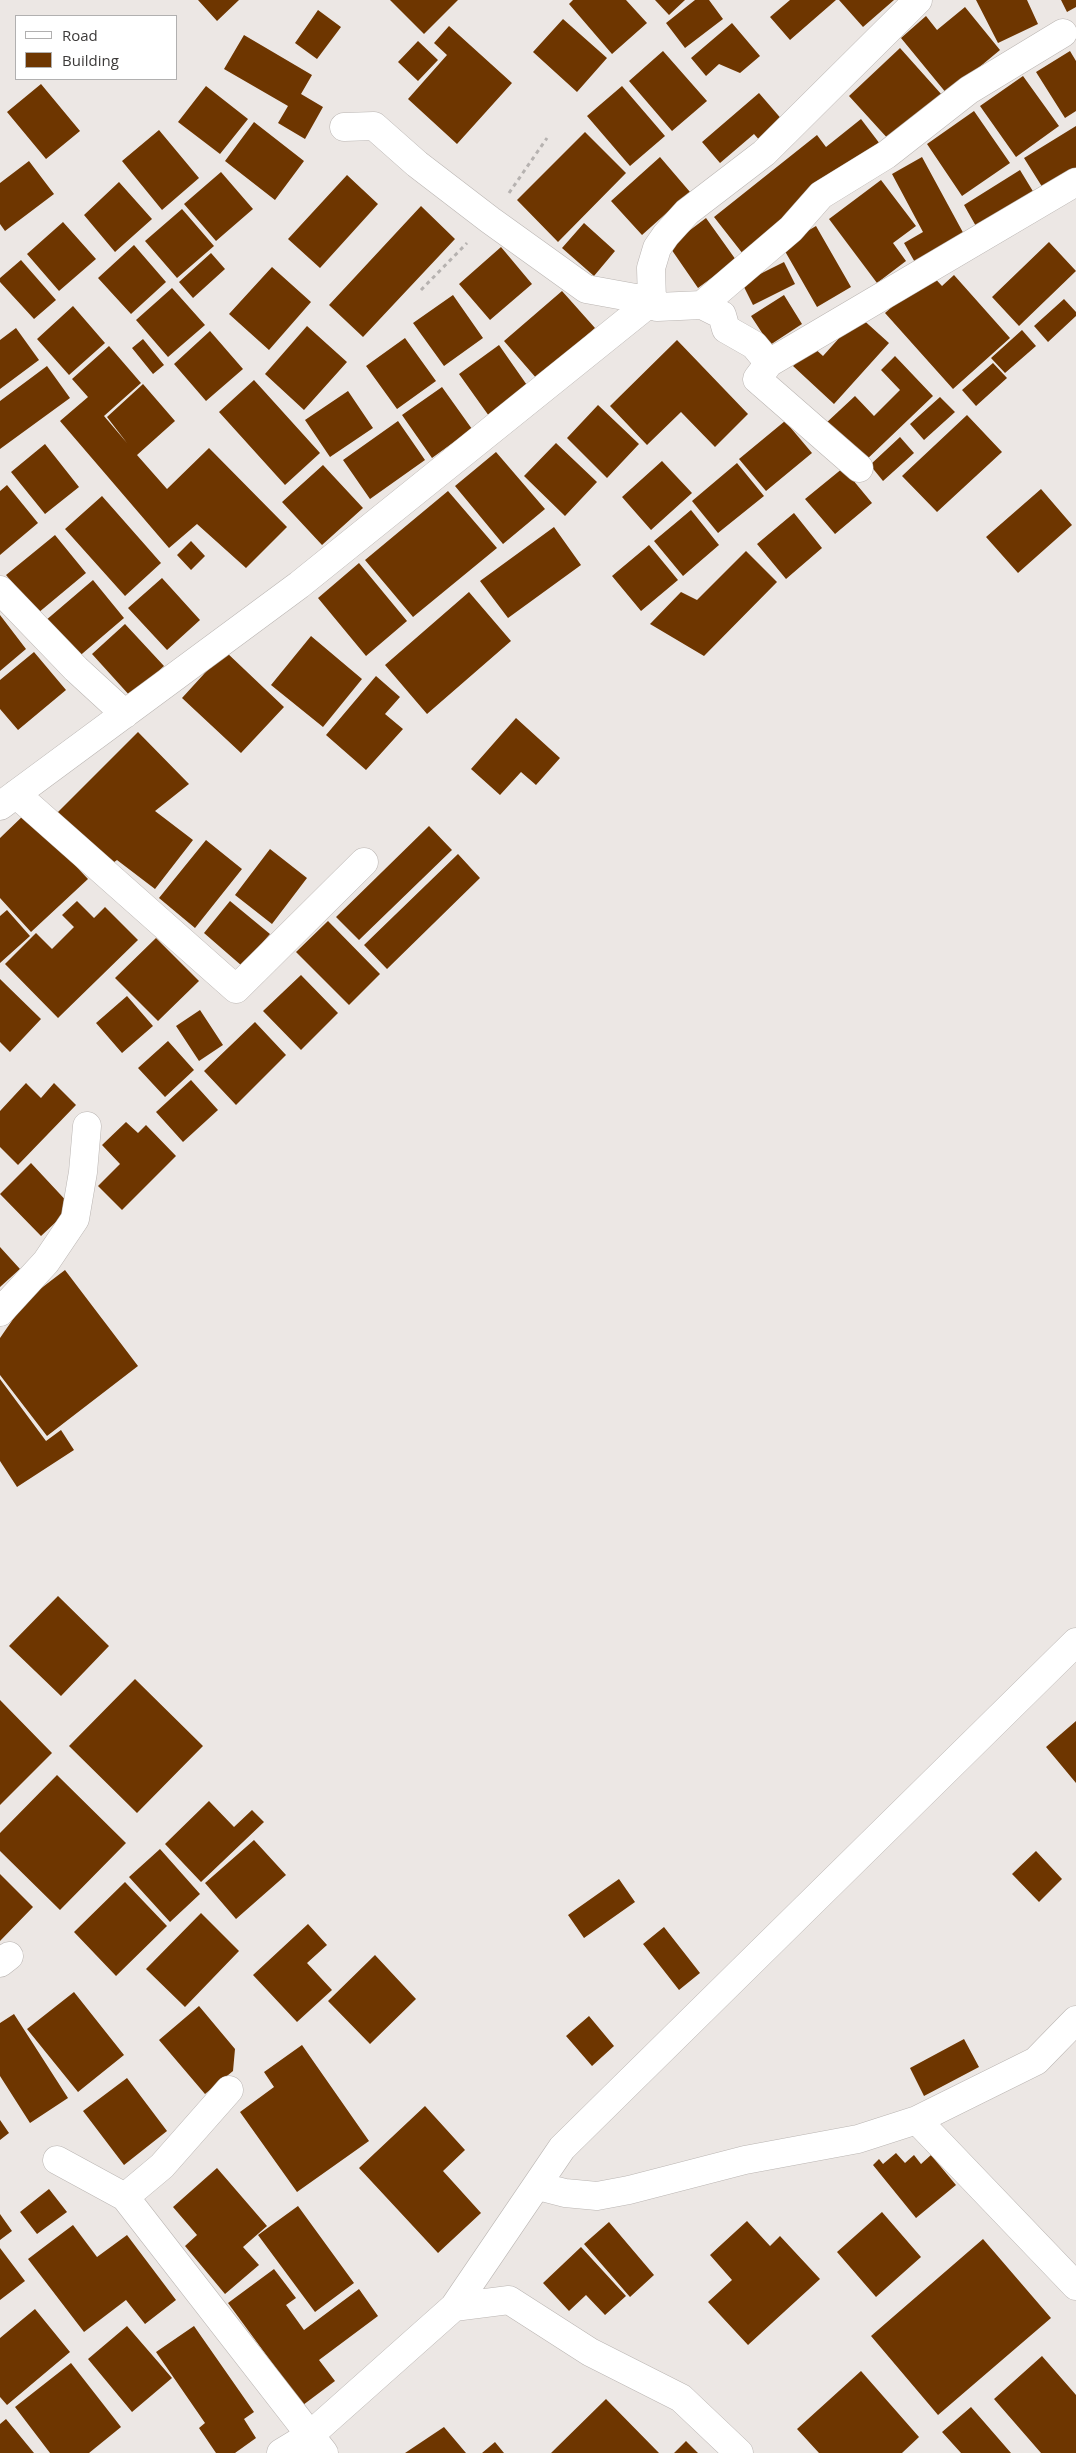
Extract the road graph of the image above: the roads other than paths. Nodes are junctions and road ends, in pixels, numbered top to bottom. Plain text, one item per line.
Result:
1 (918, 0) edge
2 (1063, 33) dead end
3 (344, 127) dead end
4 (1076, 182) edge
5 (652, 301) junction
6 (702, 305) junction
7 (769, 363) junction
8 (859, 468) dead end
9 (0, 590) edge
10 (124, 714) junction
11 (8, 800) edge
12 (364, 862) dead end
13 (87, 1126) dead end
14 (0, 1312) edge
15 (1076, 1642) edge
16 (1076, 2020) edge
17 (229, 2090) dead end
18 (917, 2120) junction
19 (57, 2160) dead end
20 (538, 2186) junction
21 (125, 2197) junction
22 (1076, 2286) edge
23 (454, 2307) junction
24 (316, 2444) edge
25 (281, 2453) edge
26 (739, 2453) edge

1 - 5 street
2 - 6 street
3 - 5 street
4 - 7 street
5 - 6 street
5 - 10 street
6 - 7 street
7 - 8 street
9 - 10 street
10 - 11 street
11 - 12 street
13 - 14 street
15 - 20 street
16 - 18 street
17 - 21 street
18 - 20 street
18 - 22 street
19 - 21 street
20 - 23 street
21 - 24 street
23 - 24 street
23 - 26 street
24 - 25 street

